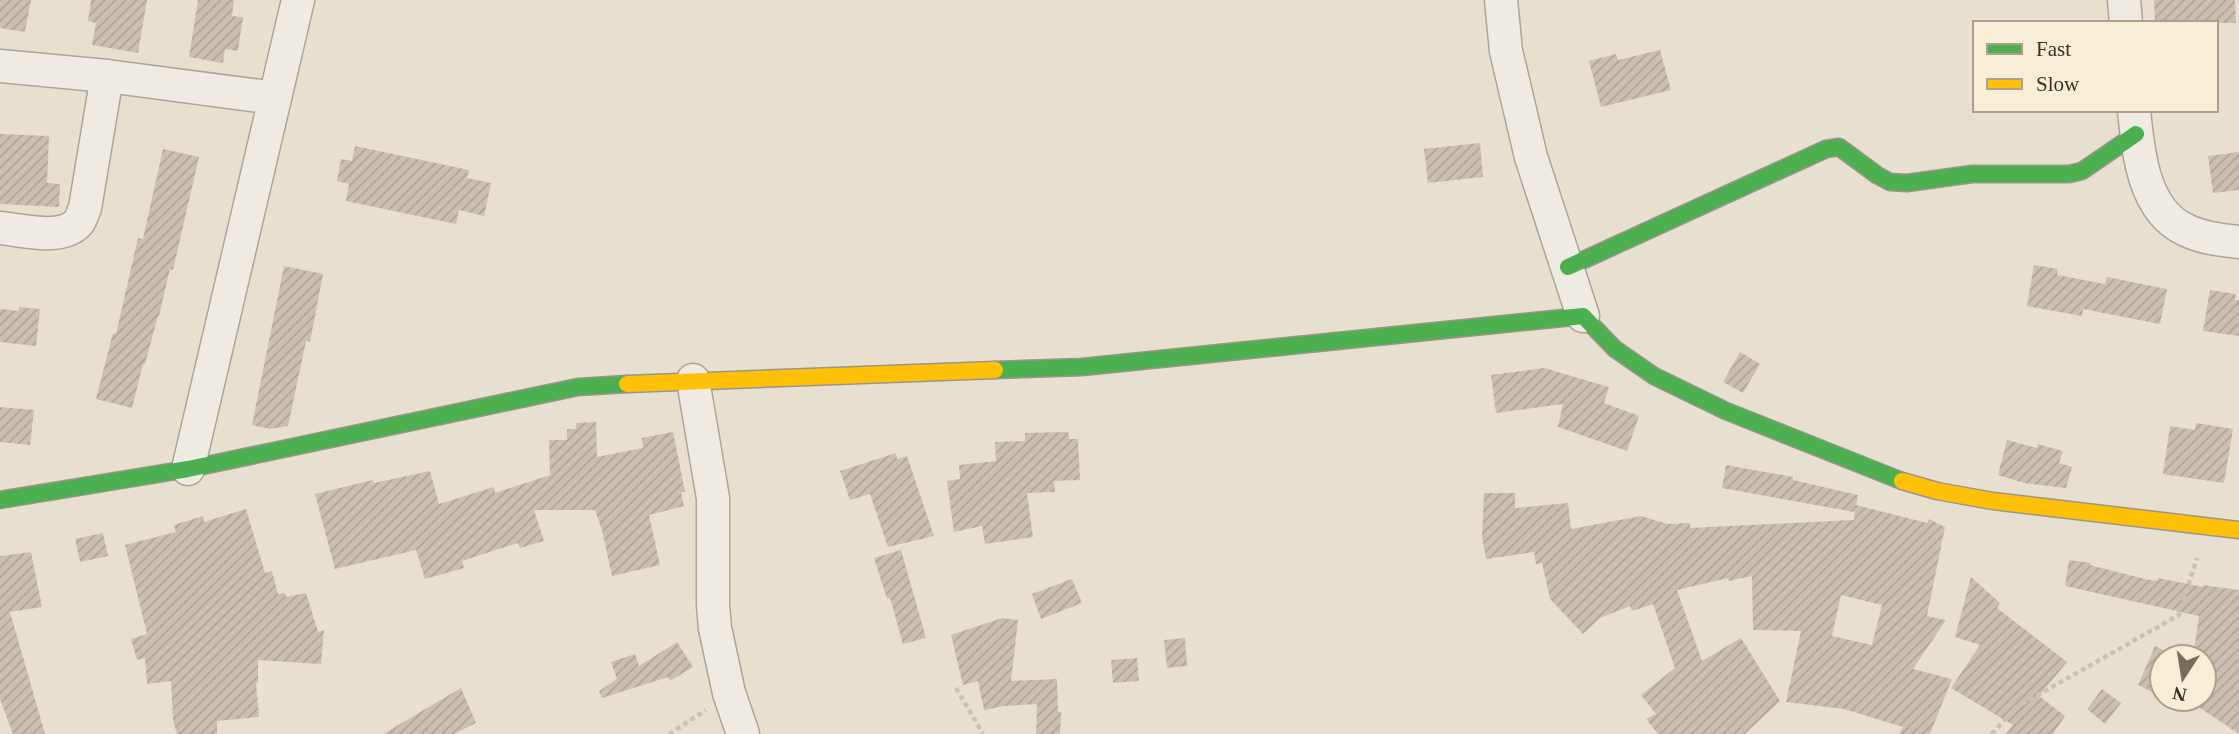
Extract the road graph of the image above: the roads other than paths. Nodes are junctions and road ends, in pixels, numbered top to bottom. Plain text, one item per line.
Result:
1 (298, 0) edge
2 (1501, 0) edge
3 (2124, 0) edge
4 (2126, 21) edge
5 (0, 66) edge
6 (107, 76) junction
7 (275, 98) junction
8 (2135, 122) edge
9 (0, 228) edge
10 (2239, 242) edge
11 (1568, 267) junction
12 (1583, 316) junction
13 (693, 380) junction
14 (188, 469) junction
15 (0, 500) edge
16 (2239, 530) edge
17 (743, 734) edge

1 - 7 street
2 - 11 street
3 - 4 street
5 - 6 street
6 - 7 street
6 - 9 street
7 - 14 street
8 - 10 street
8 - 11 street
11 - 12 street
12 - 13 street
12 - 16 street
13 - 14 street
13 - 17 street
14 - 15 street

